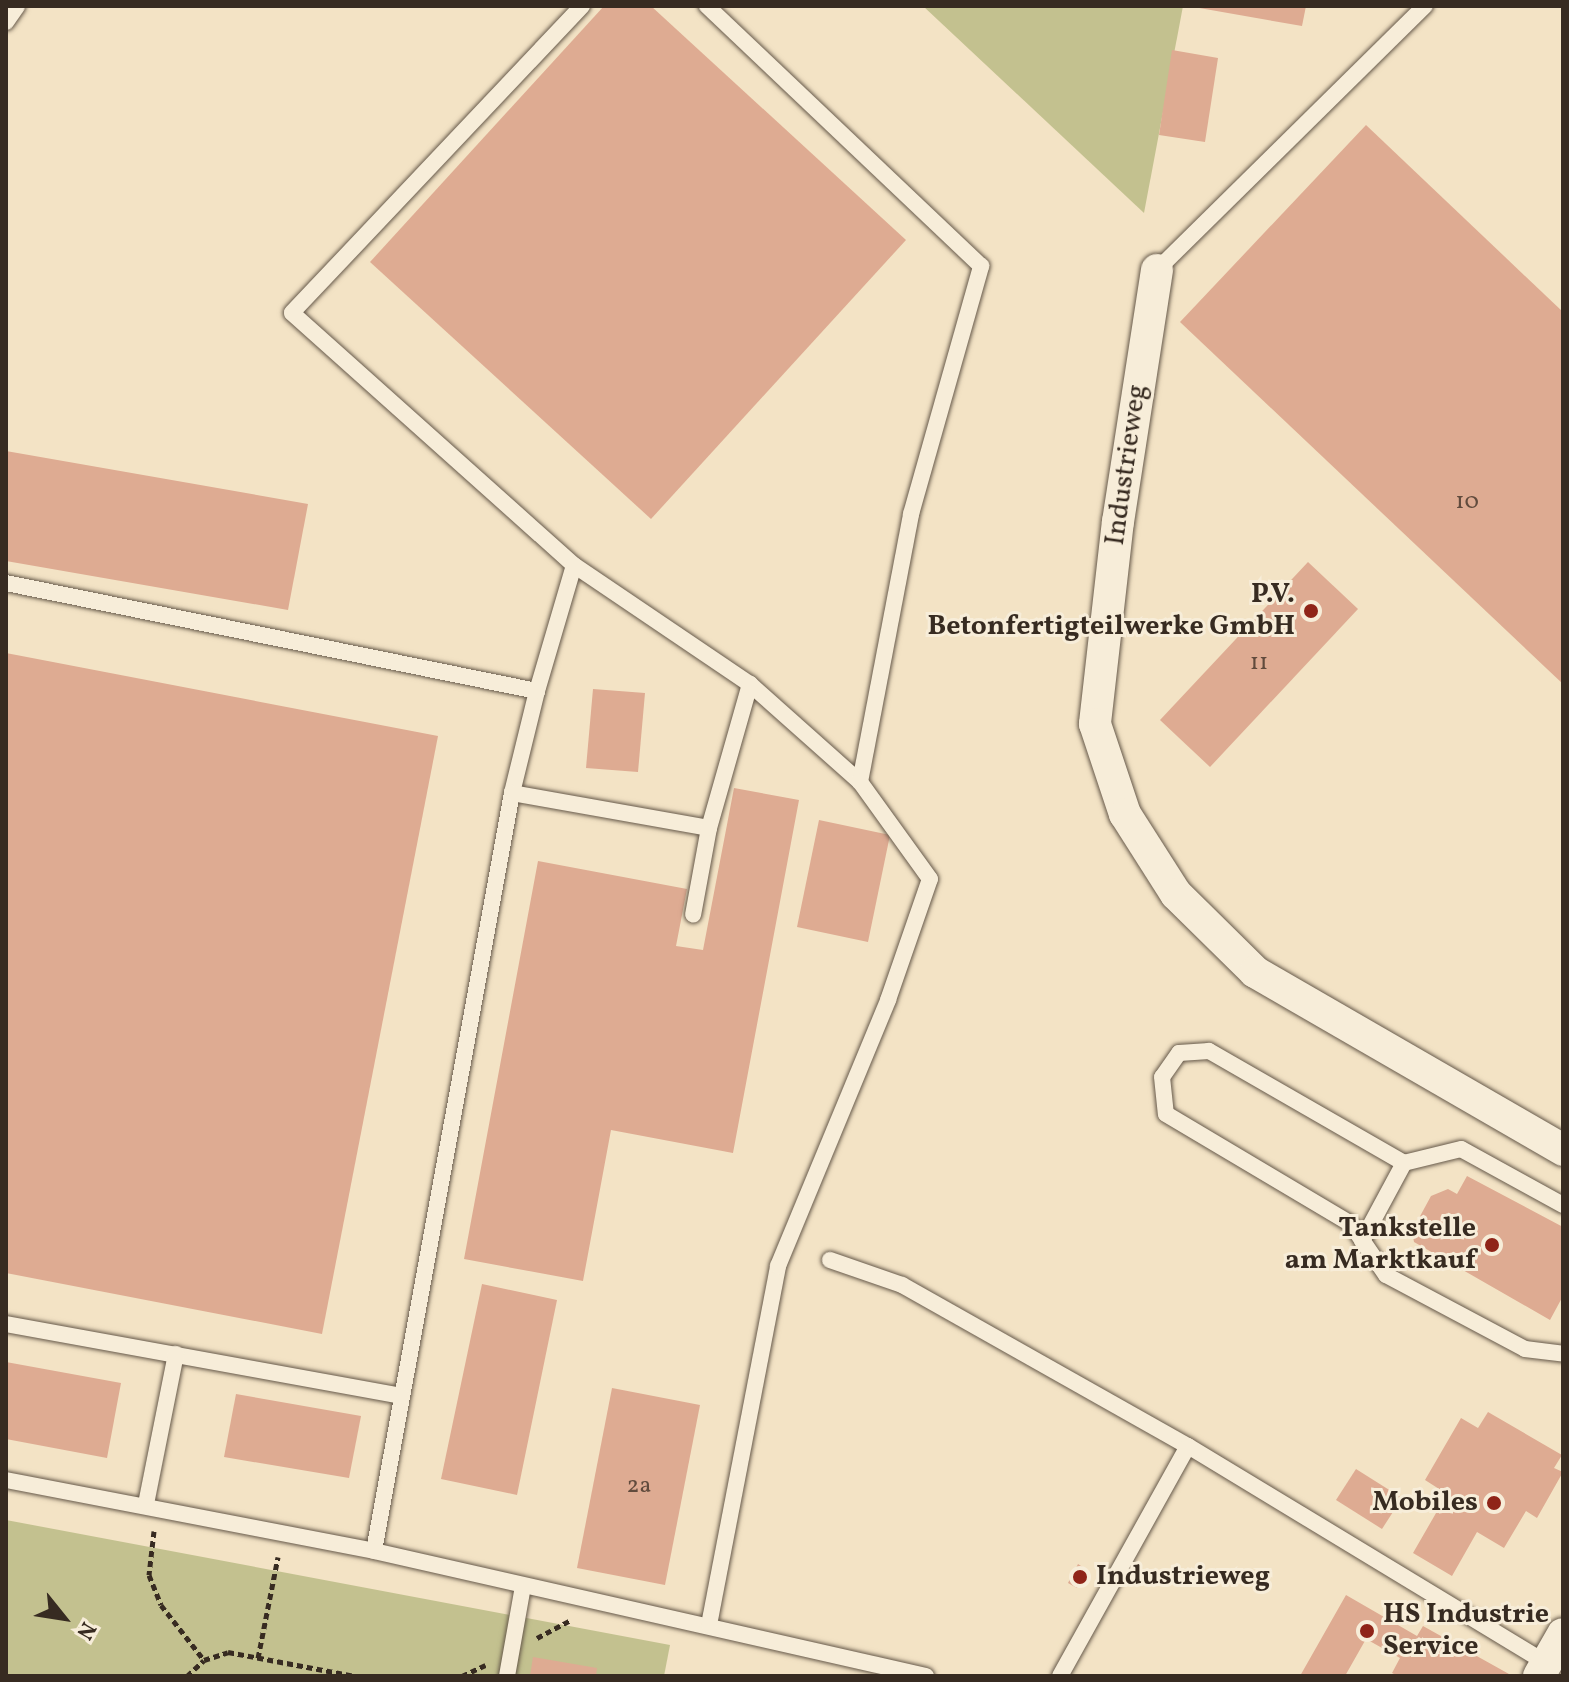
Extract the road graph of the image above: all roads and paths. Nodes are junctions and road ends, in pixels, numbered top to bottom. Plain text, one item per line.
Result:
1 (17, 6) edge
2 (582, 6) edge
3 (707, 6) edge
4 (1425, 6) edge
5 (6, 22) edge
6 (1157, 270) joint
7 (574, 565) junction
8 (6, 583) edge
9 (750, 684) junction
10 (537, 691) junction
11 (860, 782) junction
12 (512, 793) junction
13 (709, 828) junction
14 (693, 915) dead end
15 (1563, 1150) edge
16 (1404, 1163) junction
17 (1563, 1205) edge
18 (1362, 1241) junction
19 (830, 1260) dead end
20 (6, 1324) edge
21 (176, 1354) junction
22 (1563, 1354) edge
23 (402, 1396) junction
24 (1188, 1446) junction
25 (6, 1480) edge
26 (151, 1505) junction
27 (283, 1532) junction
28 (374, 1551) junction
29 (523, 1586) junction
30 (709, 1625) junction
31 (1563, 1634) edge
32 (258, 1658) junction
33 (204, 1660) junction
34 (1543, 1670) edge
35 (187, 1676) edge
36 (355, 1676) edge
37 (507, 1676) edge
38 (926, 1676) edge
39 (1060, 1676) edge

1 - 5 lane
2 - 7 lane
3 - 11 lane
4 - 6 lane
6 - 15 street, Industrieweg
7 - 9 lane
7 - 10 lane
8 - 10 lane
9 - 11 lane
9 - 13 lane
10 - 12 lane
11 - 30 lane
12 - 13 lane
12 - 23 lane
13 - 14 lane
16 - 17 lane
16 - 18 lane
16 - 18 lane
18 - 22 lane
19 - 24 lane
20 - 21 lane
21 - 23 lane
21 - 26 lane
23 - 28 lane
24 - 34 lane
24 - 39 lane
25 - 26 lane
26 - 27 lane
26 - 33 path
27 - 28 lane
27 - 32 path
28 - 29 lane
29 - 30 lane
29 - 37 lane
30 - 38 lane
31 - 34 street
32 - 33 path
32 - 36 path
33 - 35 path

